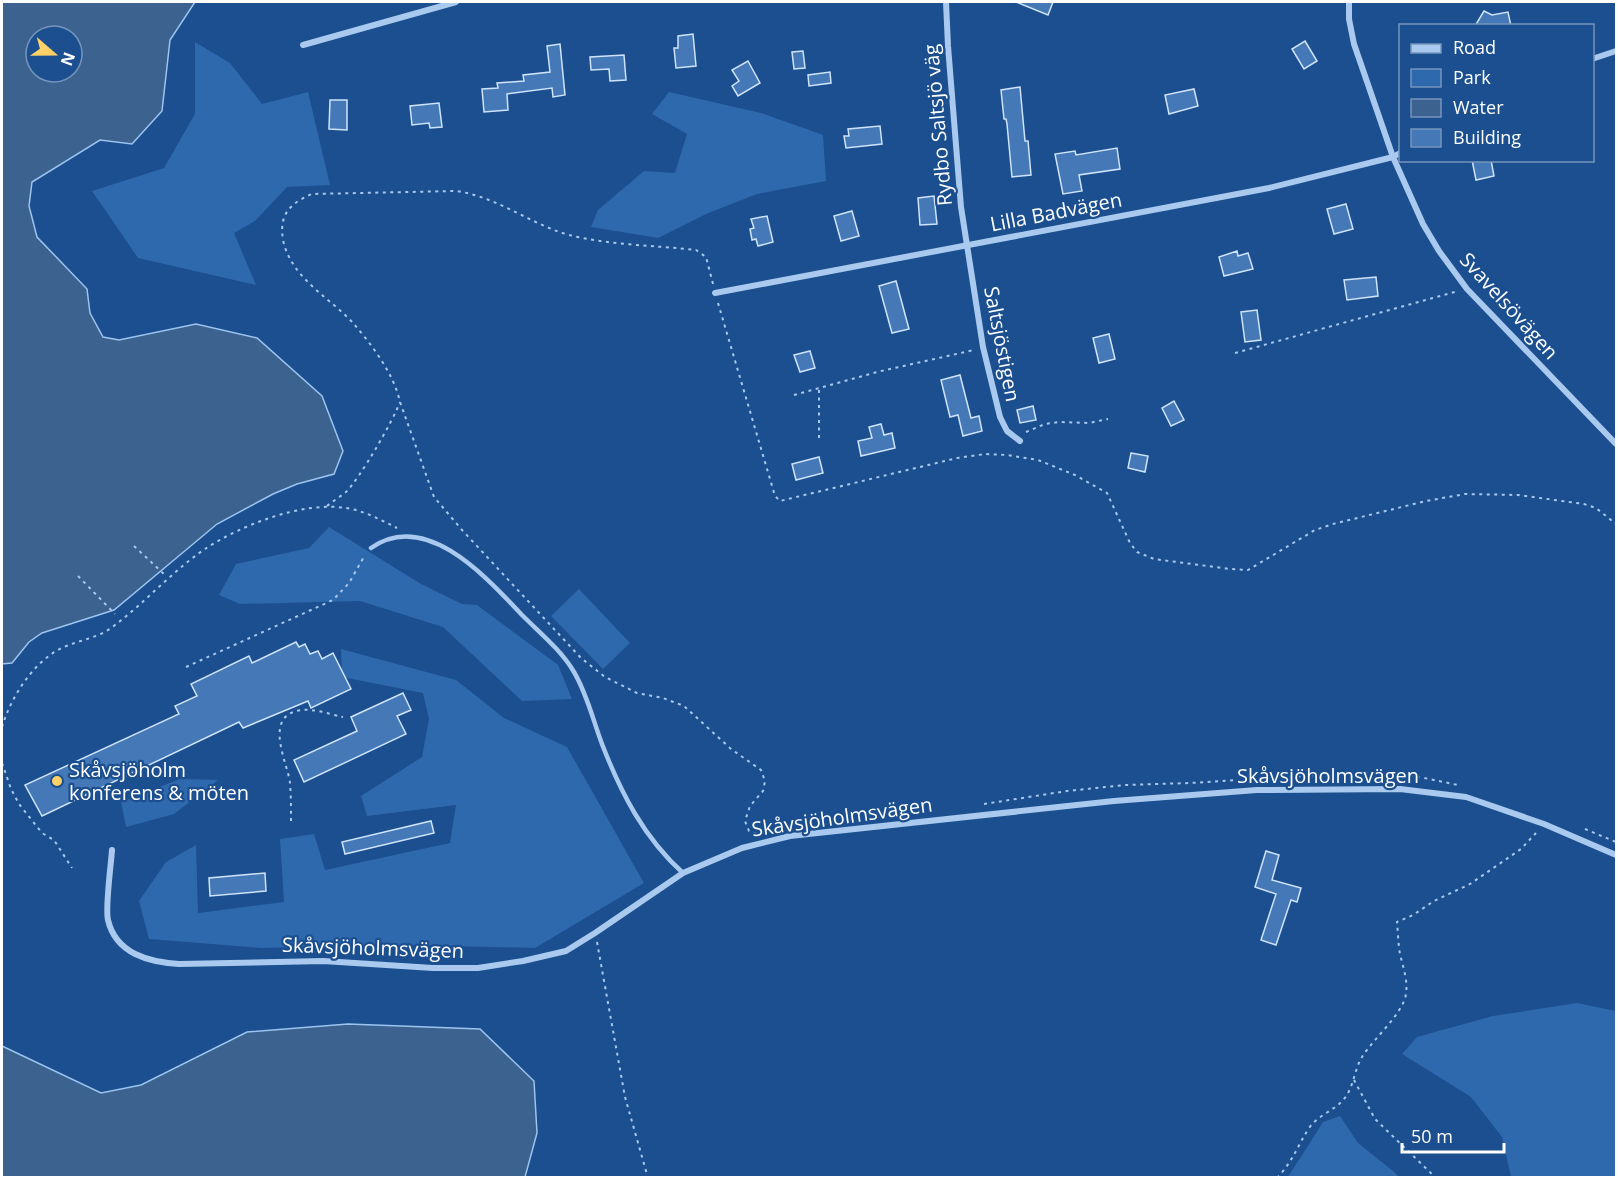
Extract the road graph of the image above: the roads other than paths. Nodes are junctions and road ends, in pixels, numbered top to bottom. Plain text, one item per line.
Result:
1 (456, 2) edge
2 (946, 2) edge
3 (1349, 2) edge
4 (303, 45) dead end
5 (1617, 51) edge
6 (1594, 59) edge
7 (1399, 154) edge
8 (1393, 156) junction
9 (967, 245) junction
10 (715, 293) road end
11 (1017, 439) road end
12 (1617, 444) edge
13 (371, 548) road end
14 (112, 850) dead end
15 (1617, 855) edge
16 (683, 873) junction

1 - 4 street
2 - 9 street, Rydbo Saltsjö väg
3 - 8 street, Svavelsövägen
5 - 6 street
7 - 8 street, Lilla Badvägen
8 - 9 street, Lilla Badvägen
8 - 12 street, Svavelsövägen
9 - 10 street, Lilla Badvägen
9 - 11 street, Saltsjöstigen
13 - 16 lane
14 - 16 street, Skåvsjöholmsvägen
15 - 16 street, Skåvsjöholmsvägen

